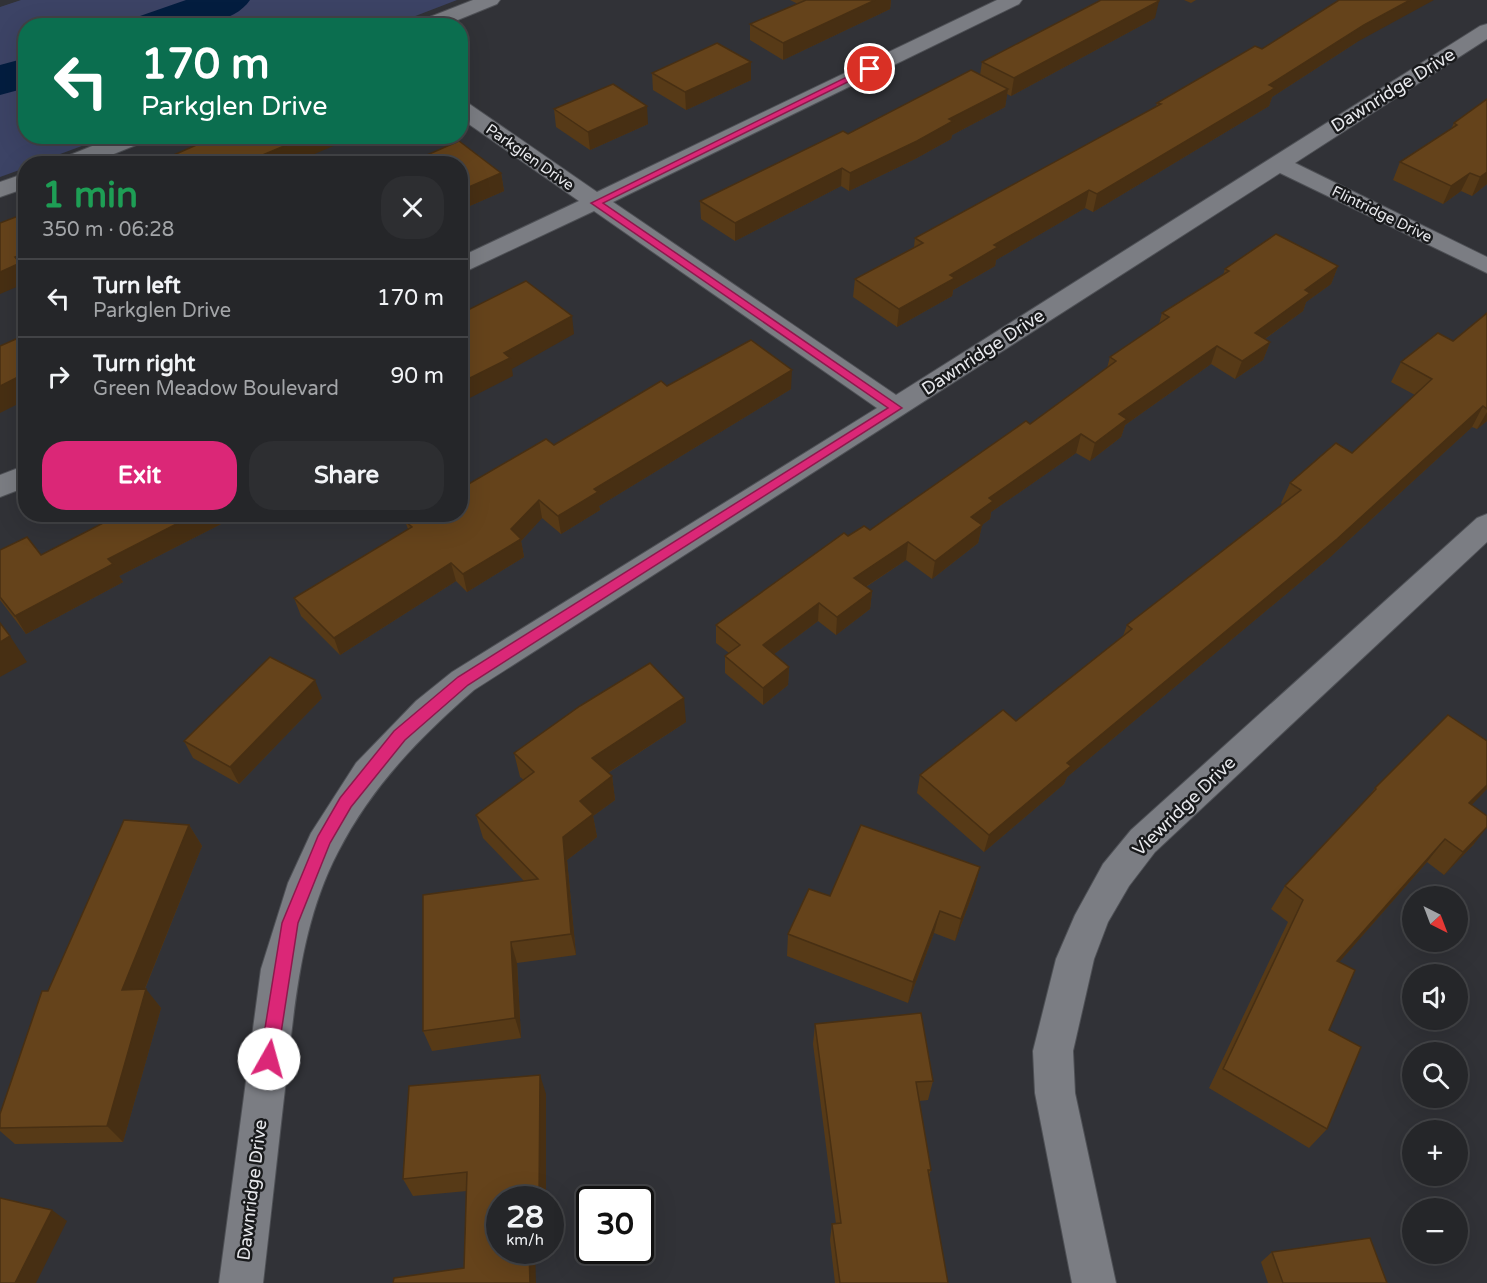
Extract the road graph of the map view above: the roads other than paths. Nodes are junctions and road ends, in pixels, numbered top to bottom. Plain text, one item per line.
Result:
1 (490, 0) edge
2 (1012, 0) edge
3 (444, 18) edge
4 (1487, 30) edge
5 (468, 114) edge
6 (118, 144) edge
7 (88, 156) edge
8 (1278, 163) junction
9 (18, 183) edge
10 (0, 190) edge
11 (596, 203) junction
12 (468, 263) edge
13 (1487, 266) edge
14 (896, 408) junction
15 (18, 479) edge
16 (0, 487) edge
17 (1487, 525) edge
18 (241, 1283) edge
19 (1094, 1283) edge

1 - 3 street
2 - 11 street
4 - 8 street, Dawnridge Drive
5 - 11 street, Parkglen Drive
6 - 7 street
8 - 13 street, Flintridge Drive
8 - 14 street, Dawnridge Drive
9 - 10 street
11 - 12 street
11 - 14 street, Parkglen Drive
14 - 18 street, Dawnridge Drive
15 - 16 street
17 - 19 street, Viewridge Drive

